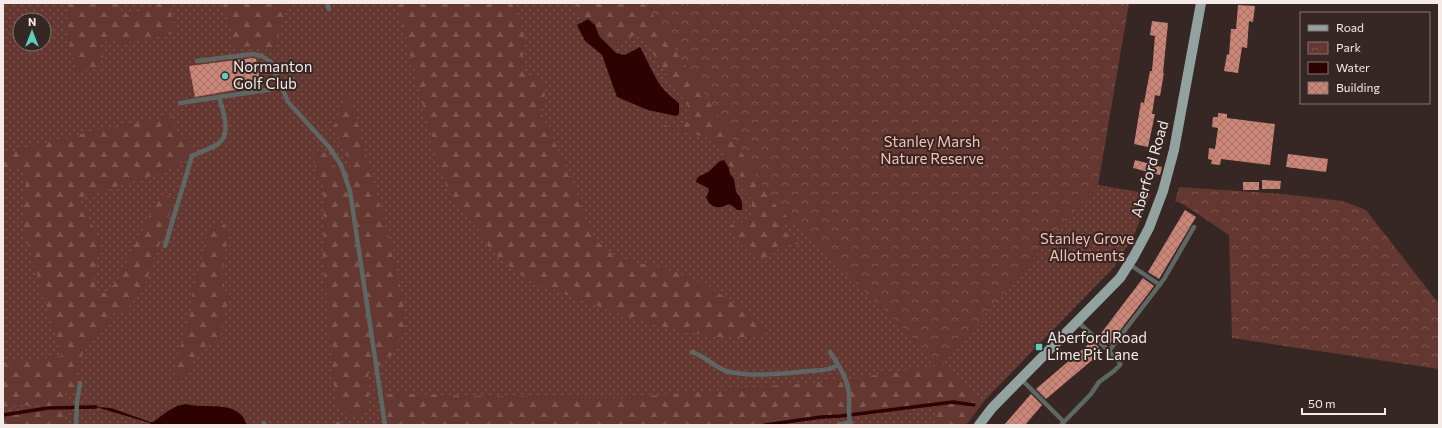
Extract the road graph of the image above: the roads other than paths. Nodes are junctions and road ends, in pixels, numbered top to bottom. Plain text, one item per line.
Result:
1 (327, 3) edge
2 (1201, 3) edge
3 (329, 9) dead end
4 (197, 62) dead end
5 (274, 89) dead end
6 (219, 97) junction
7 (180, 103) dead end
8 (1194, 227) dead end
9 (165, 246) dead end
10 (1129, 264) junction
11 (1160, 285) junction
12 (1077, 321) junction
13 (1109, 351) junction
14 (692, 352) dead end
15 (830, 352) dead end
16 (838, 364) junction
17 (1021, 379) junction
18 (80, 383) dead end
19 (850, 423) edge
20 (1063, 424) edge
21 (76, 425) edge
22 (385, 425) edge
23 (839, 425) edge
24 (979, 425) edge

1 - 3 lane
2 - 10 main road, Aberford Road
4 - 22 lane
5 - 6 lane
6 - 7 lane
6 - 9 lane
8 - 11 lane
10 - 11 lane
10 - 12 main road, Aberford Road
11 - 13 lane
12 - 13 lane
12 - 17 main road, Aberford Road
13 - 20 lane
14 - 16 lane
15 - 16 lane
16 - 19 lane
17 - 20 lane
17 - 24 main road, Aberford Road
18 - 21 lane
19 - 23 lane

